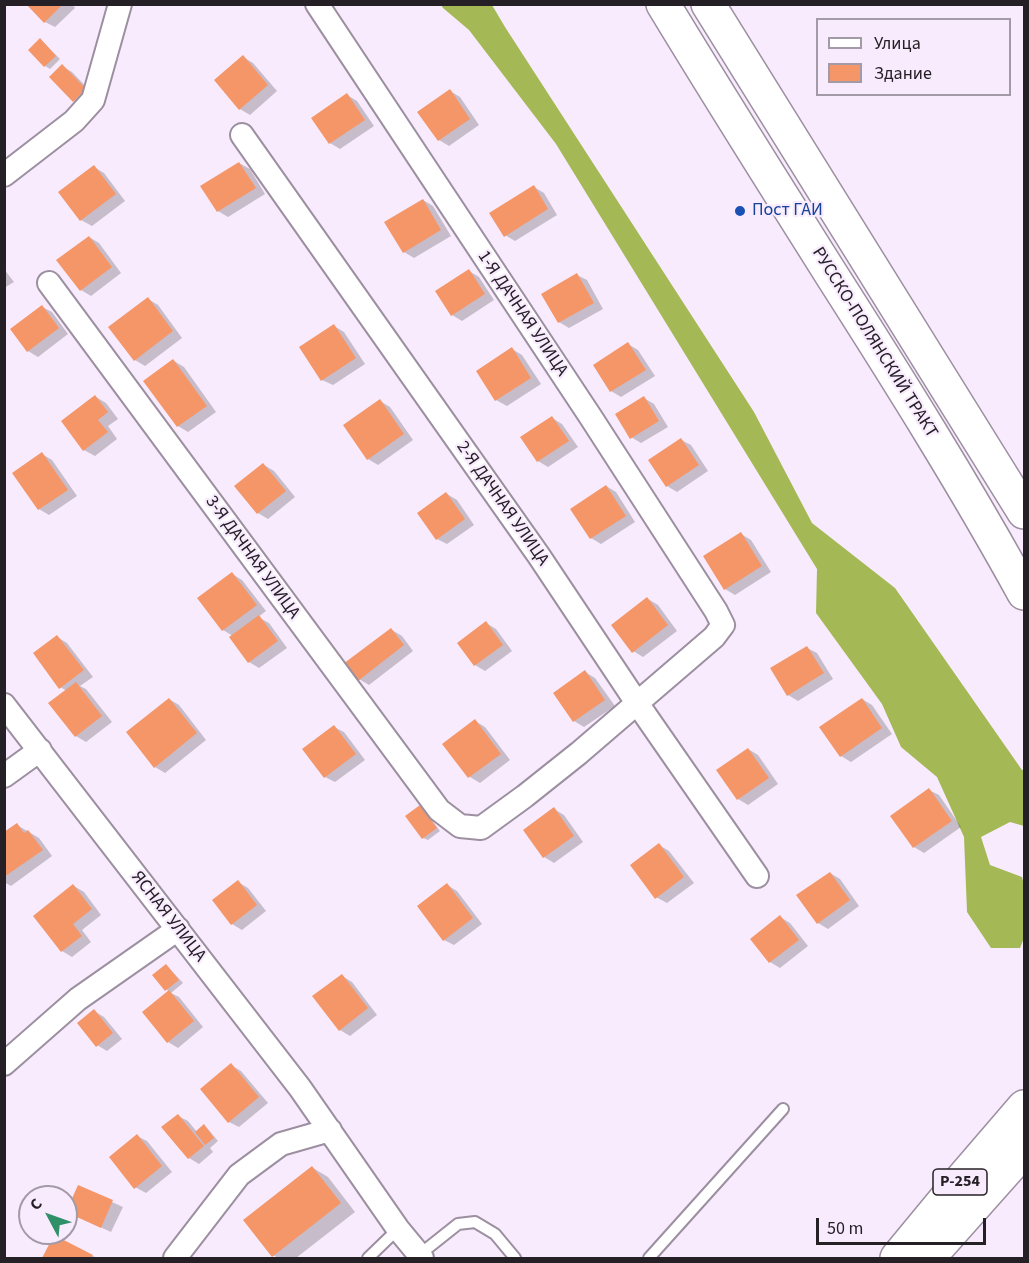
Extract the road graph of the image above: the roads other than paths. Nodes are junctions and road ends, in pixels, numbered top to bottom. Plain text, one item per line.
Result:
1 (120, 4) edge
2 (317, 4) edge
3 (663, 4) edge
4 (708, 4) edge
5 (242, 135) dead end
6 (4, 175) edge
7 (49, 283) dead end
8 (1024, 512) edge
9 (995, 540) junction
10 (1024, 593) edge
11 (1024, 609) edge
12 (638, 703) junction
13 (4, 705) edge
14 (40, 750) junction
15 (4, 776) edge
16 (757, 876) dead end
17 (178, 929) junction
18 (4, 1064) edge
19 (1024, 1098) edge
20 (1024, 1107) edge
21 (783, 1109) dead end
22 (330, 1130) junction
23 (1024, 1150) edge
24 (1024, 1167) edge
25 (963, 1178) junction
26 (398, 1229) junction
27 (420, 1257) edge
28 (175, 1258) edge
29 (368, 1258) edge
30 (515, 1258) edge
31 (649, 1258) edge
32 (897, 1258) edge
33 (930, 1258) edge

1 - 6 street
2 - 12 street, 1-Я ДАЧНАЯ УЛИЦА
3 - 9 main road, РУССКО-ПОЛЯНСКИЙ ТРАКТ
4 - 8 main road, РУССКО-ПОЛЯНСКИЙ ТРАКТ
5 - 12 street, 2-Я ДАЧНАЯ УЛИЦА
7 - 12 street, 3-Я ДАЧНАЯ УЛИЦА
9 - 10 main road, РУССКО-ПОЛЯНСКИЙ ТРАКТ
9 - 11 main road
12 - 16 street, 2-Я ДАЧНАЯ УЛИЦА
13 - 14 street, ЯСНАЯ УЛИЦА
14 - 15 street
14 - 17 street, ЯСНАЯ УЛИЦА
17 - 18 street
17 - 22 street, ЯСНАЯ УЛИЦА
19 - 25 main road
20 - 25 main road, Р-254
21 - 31 lane
22 - 26 street, ЯСНАЯ УЛИЦА
22 - 28 street
23 - 33 main road, Р-254
24 - 33 main road
25 - 32 main road, Р-254
26 - 27 street, ЯСНАЯ УЛИЦА
26 - 29 lane
27 - 30 lane

